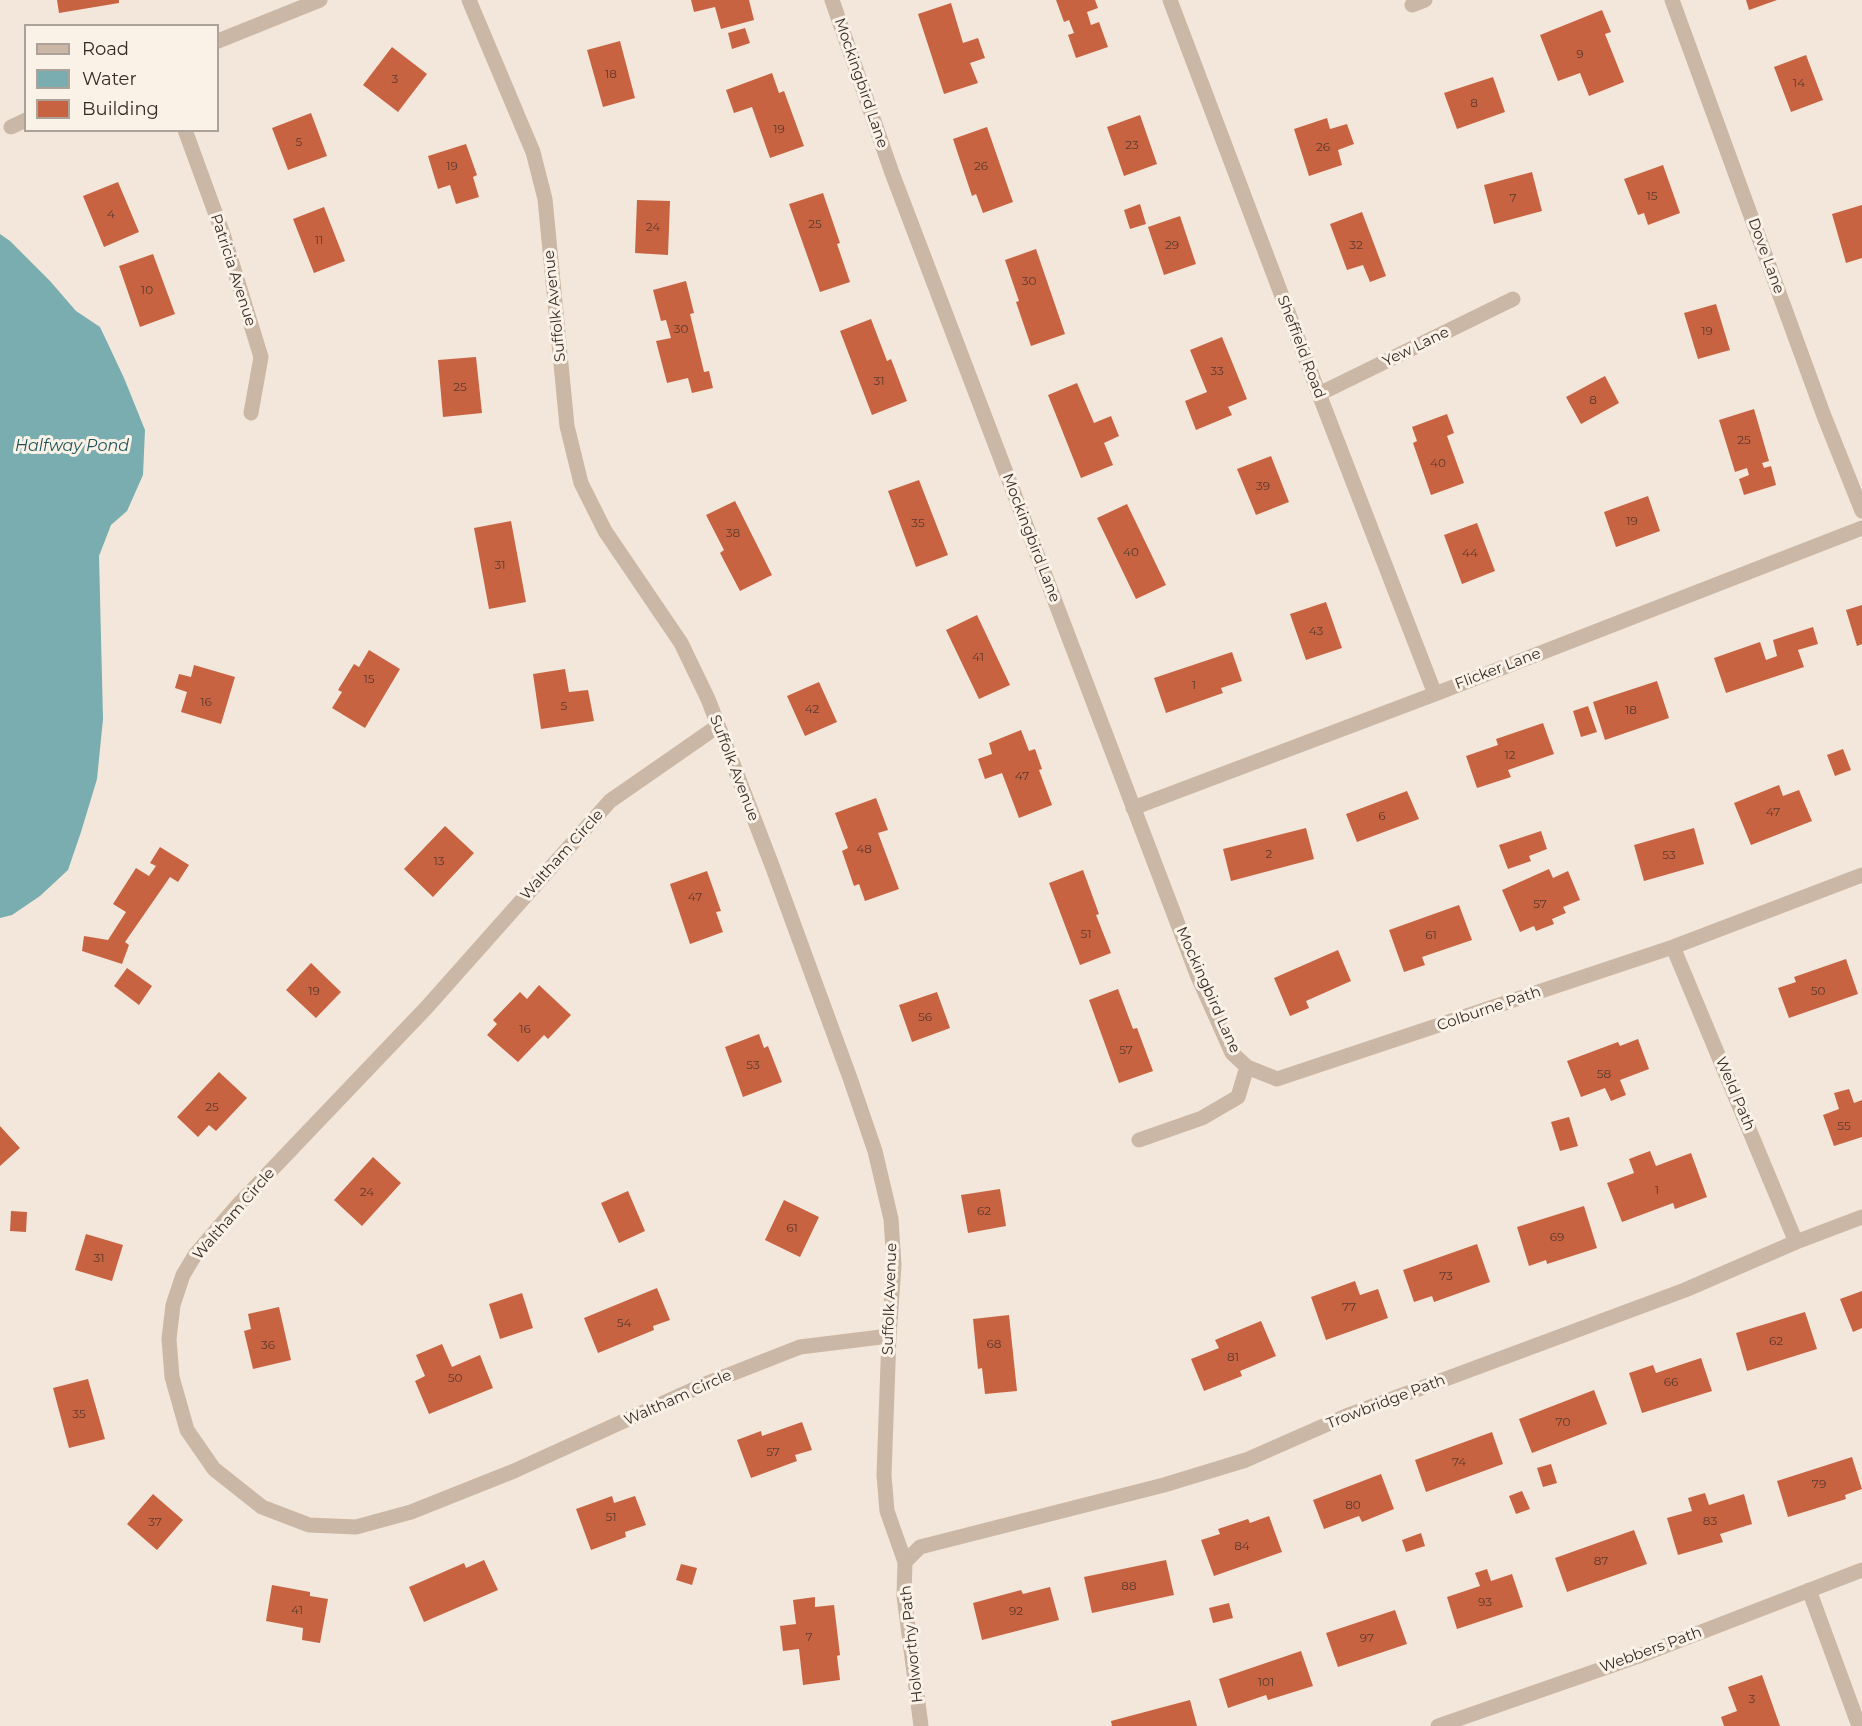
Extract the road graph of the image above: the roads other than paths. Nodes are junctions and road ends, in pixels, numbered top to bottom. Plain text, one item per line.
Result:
1 (320, 0) edge
2 (469, 0) edge
3 (832, 0) edge
4 (1170, 0) edge
5 (1672, 0) edge
6 (219, 41) edge
7 (24, 121) edge
8 (10, 127) dead end
9 (186, 132) edge
10 (1513, 299) dead end
11 (1319, 394) junction
12 (251, 413) dead end
13 (1862, 511) edge
14 (1862, 528) edge
15 (1435, 694) junction
16 (718, 726) junction
17 (1133, 808) junction
18 (1862, 875) edge
19 (1673, 947) junction
20 (1247, 1067) junction
21 (1139, 1140) dead end
22 (1862, 1217) edge
23 (1796, 1242) junction
24 (889, 1336) junction
25 (905, 1562) junction
26 (1862, 1570) edge
27 (1809, 1590) junction
28 (921, 1726) edge
29 (1438, 1726) edge
30 (1859, 1726) edge

1 - 6 street
2 - 16 street, Suffolk Avenue
3 - 17 street, Mockingbird Lane
4 - 11 street, Sheffield Road
5 - 13 street, Dove Lane
7 - 8 street
9 - 12 street, Patricia Avenue
10 - 11 street, Yew Lane
11 - 15 street, Sheffield Road
14 - 15 street, Flicker Lane
15 - 17 street, Flicker Lane
16 - 24 street, Suffolk Avenue
16 - 24 street, Waltham Circle
17 - 20 street, Mockingbird Lane
18 - 19 street, Colburne Path
19 - 20 street, Colburne Path
19 - 23 street, Weld Path
20 - 21 street
22 - 23 street, Trowbridge Path
23 - 25 street, Trowbridge Path
24 - 25 street, Suffolk Avenue
25 - 28 street, Holworthy Path
26 - 27 street, Webbers Path
27 - 29 street, Webbers Path
27 - 30 street

